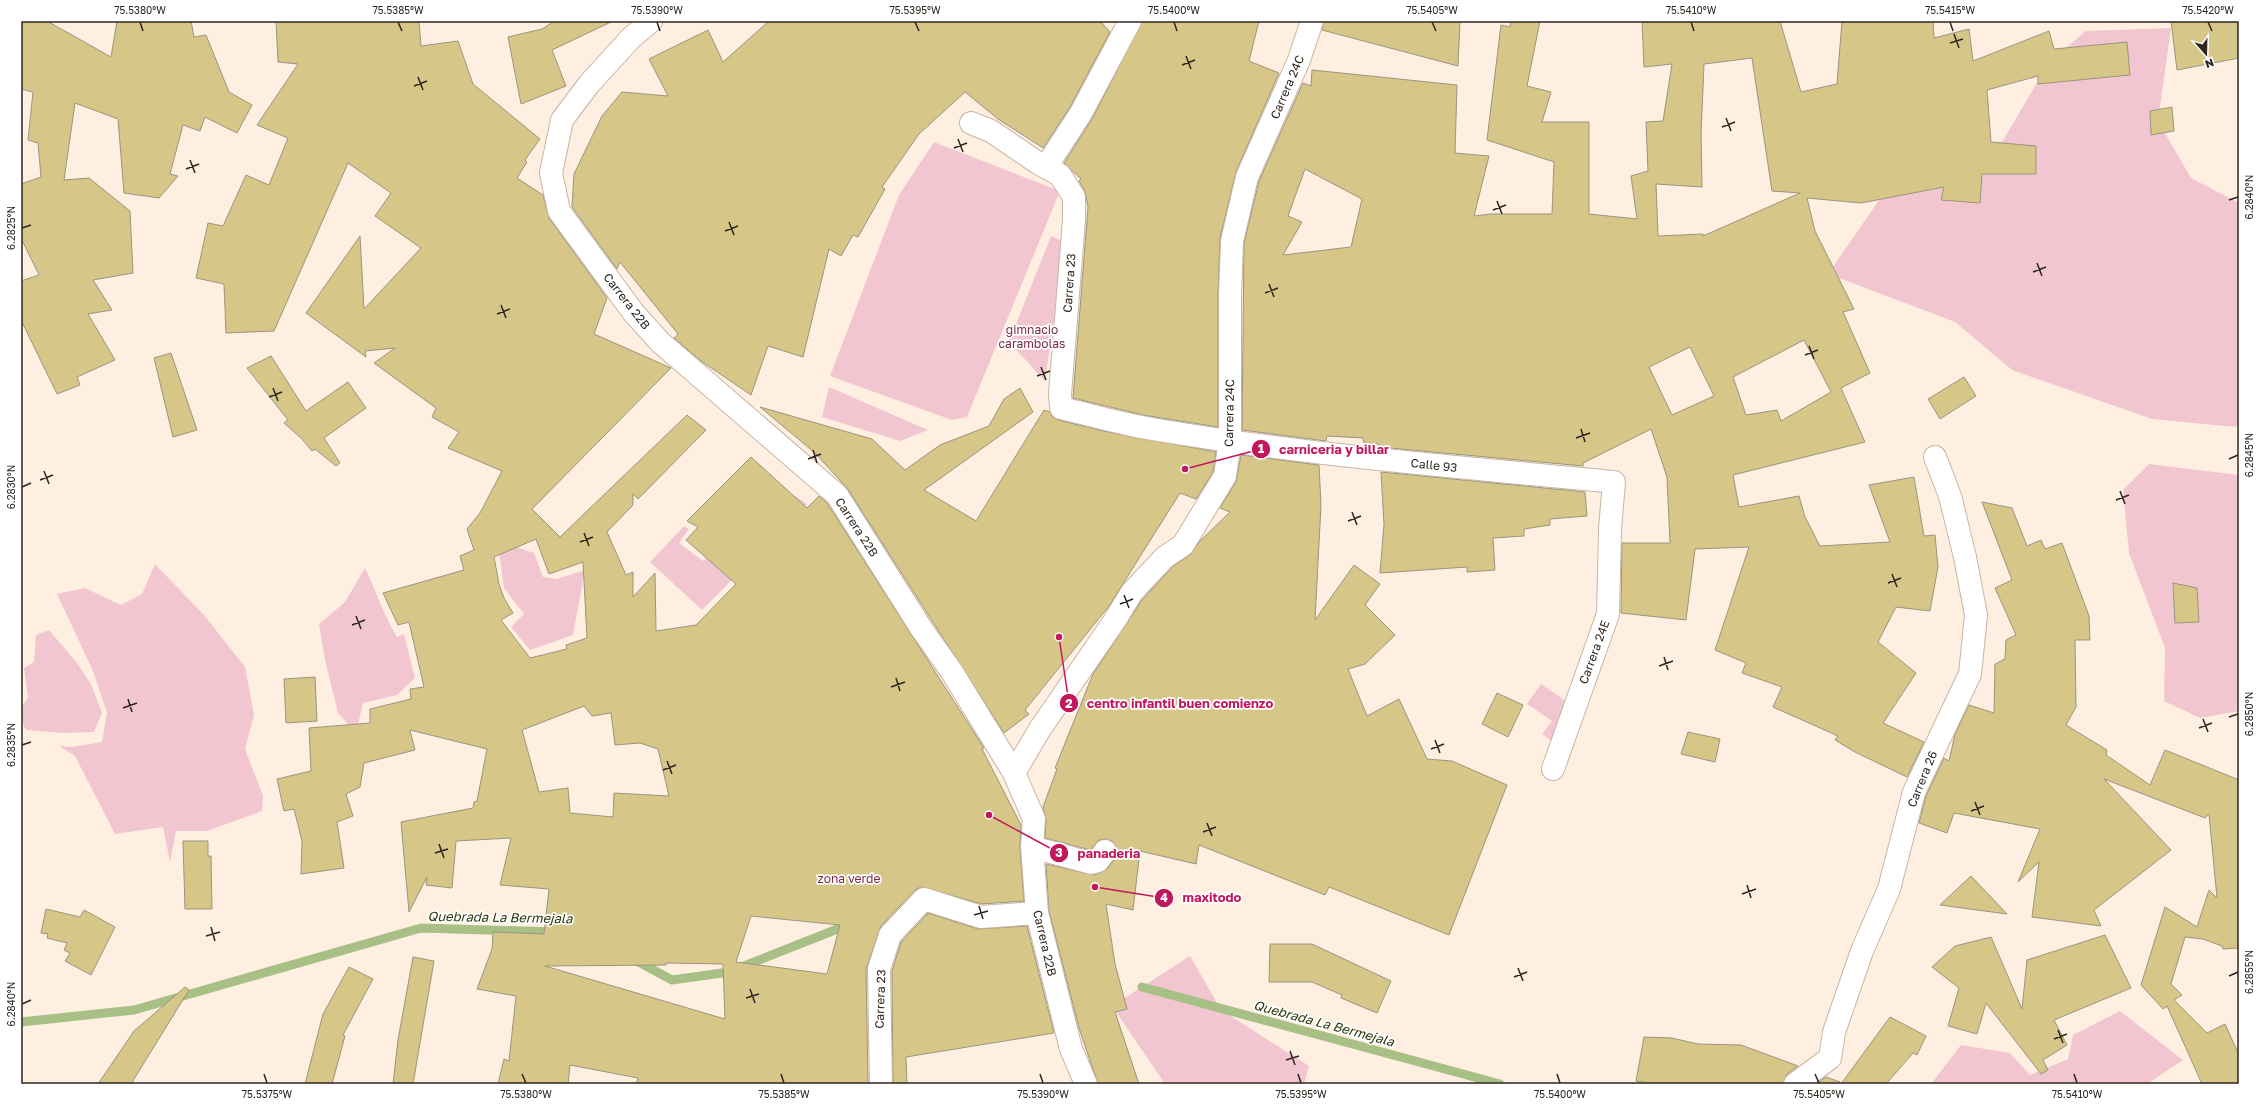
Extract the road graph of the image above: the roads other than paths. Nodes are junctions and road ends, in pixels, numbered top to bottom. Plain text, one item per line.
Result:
1 (651, 21) edge
2 (1130, 21) edge
3 (1312, 21) edge
4 (971, 123) dead end
5 (1046, 167) junction
6 (1230, 440) junction
7 (1935, 457) dead end
8 (1614, 482) joint
9 (1553, 769) dead end
10 (1014, 773) junction
11 (1032, 847) junction
12 (1105, 851) dead end
13 (1036, 913) junction
14 (881, 1084) edge
15 (1086, 1084) edge
16 (1795, 1084) edge

1 - 10 street, Carrera 22B
2 - 5 street
3 - 6 street, Carrera 24C
4 - 5 street, Carrera 23
5 - 6 street, Carrera 23
6 - 8 street, Calle 93
6 - 10 street, Carrera 24C
7 - 16 street, Carrera 26
8 - 9 street, Carrera 24E
10 - 11 street, Carrera 22B
11 - 12 street
11 - 13 street, Carrera 22B
13 - 14 street, Carrera 23
13 - 15 street, Carrera 22B

